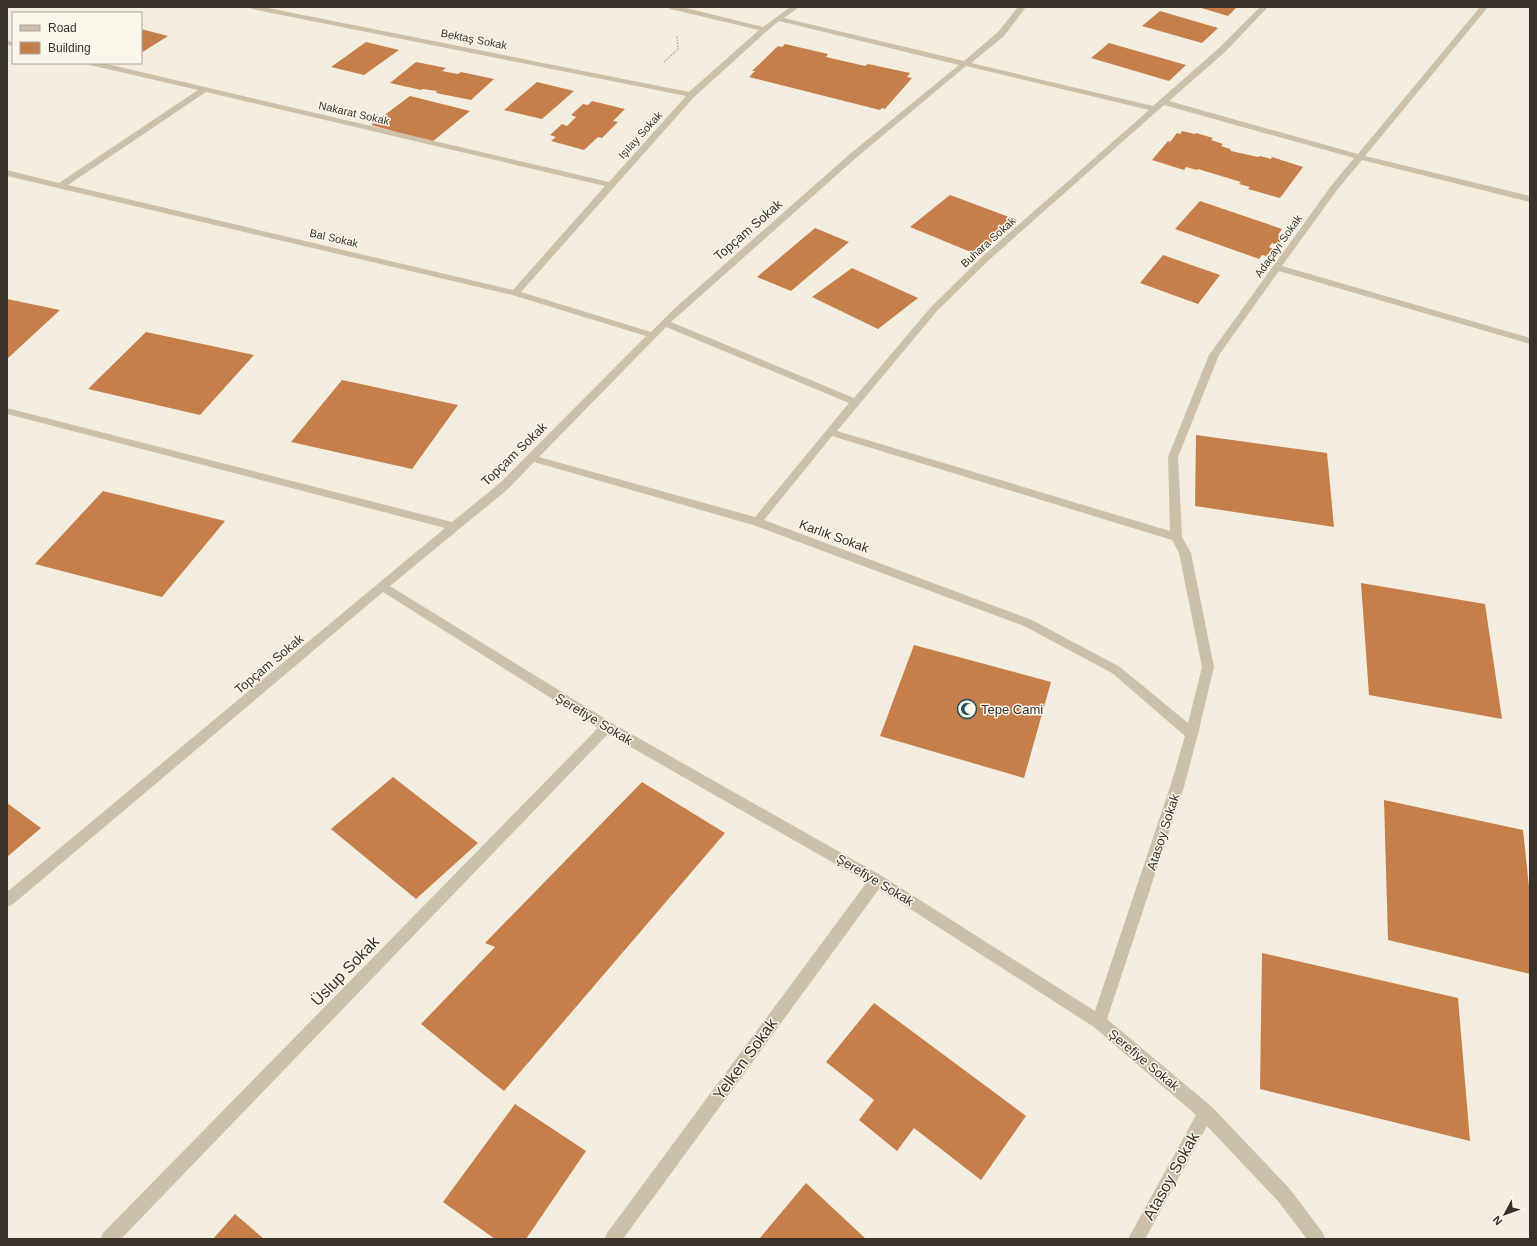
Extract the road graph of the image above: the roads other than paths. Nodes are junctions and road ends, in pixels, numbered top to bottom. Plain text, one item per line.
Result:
1 (252, 7) edge
2 (675, 7) edge
3 (795, 7) edge
4 (1022, 7) edge
5 (1264, 7) edge
6 (1484, 7) edge
7 (778, 19) junction
8 (764, 29) junction
9 (97, 64) edge
10 (964, 64) junction
11 (205, 89) junction
12 (691, 95) junction
13 (1163, 102) junction
14 (1155, 109) junction
15 (1360, 156) junction
16 (7, 174) edge
17 (610, 185) junction
18 (60, 186) junction
19 (1530, 199) edge
20 (1278, 268) junction
21 (515, 293) junction
22 (664, 323) junction
23 (652, 335) junction
24 (1530, 341) edge
25 (855, 402) junction
26 (7, 411) edge
27 (830, 432) junction
28 (531, 458) junction
29 (756, 522) junction
30 (454, 526) junction
31 (1176, 537) junction
32 (382, 587) junction
33 (607, 727) junction
34 (1192, 734) junction
35 (877, 880) junction
36 (7, 901) edge
37 (1099, 1022) junction
38 (1206, 1113) junction
39 (109, 1239) edge
40 (613, 1239) edge
41 (1136, 1239) edge
42 (1317, 1239) edge

1 - 12 street, Bektaş Sokak
2 - 8 street
3 - 7 street, Işılay Sokak
4 - 10 street, Topçam Sokak
5 - 13 street, Buhara Sokak
6 - 15 street, Adaçayı Sokak
7 - 8 street, Işılay Sokak
7 - 10 street
8 - 12 street, Işılay Sokak
9 - 11 street, Nakarat Sokak
10 - 14 street
10 - 22 street, Topçam Sokak
11 - 17 street, Nakarat Sokak
11 - 18 street
12 - 17 street, Işılay Sokak
13 - 14 street, Buhara Sokak
13 - 15 street
14 - 25 street, Buhara Sokak
15 - 19 street
15 - 20 street, Adaçayı Sokak
16 - 18 street, Bal Sokak
17 - 21 street, Işılay Sokak
18 - 21 street, Bal Sokak
20 - 24 street
20 - 31 street, Adaçayı Sokak
21 - 23 street, Bal Sokak
22 - 23 street, Topçam Sokak
22 - 25 street
23 - 28 street, Topçam Sokak
25 - 27 street, Buhara Sokak
26 - 30 street
27 - 29 street, Buhara Sokak
27 - 31 street
28 - 29 street, Karlık Sokak
28 - 30 street, Topçam Sokak
29 - 34 street, Karlık Sokak
30 - 32 street, Topçam Sokak
31 - 34 street, Atasoy Sokak
32 - 33 street, Şerefiye Sokak
32 - 36 street, Topçam Sokak
33 - 35 street, Şerefiye Sokak
33 - 39 street, Üslup Sokak
34 - 37 street, Atasoy Sokak
35 - 37 street, Şerefiye Sokak
35 - 40 street, Yelken Sokak
37 - 38 street, Şerefiye Sokak
38 - 41 street, Atasoy Sokak
38 - 42 street, Şerefiye Sokak

